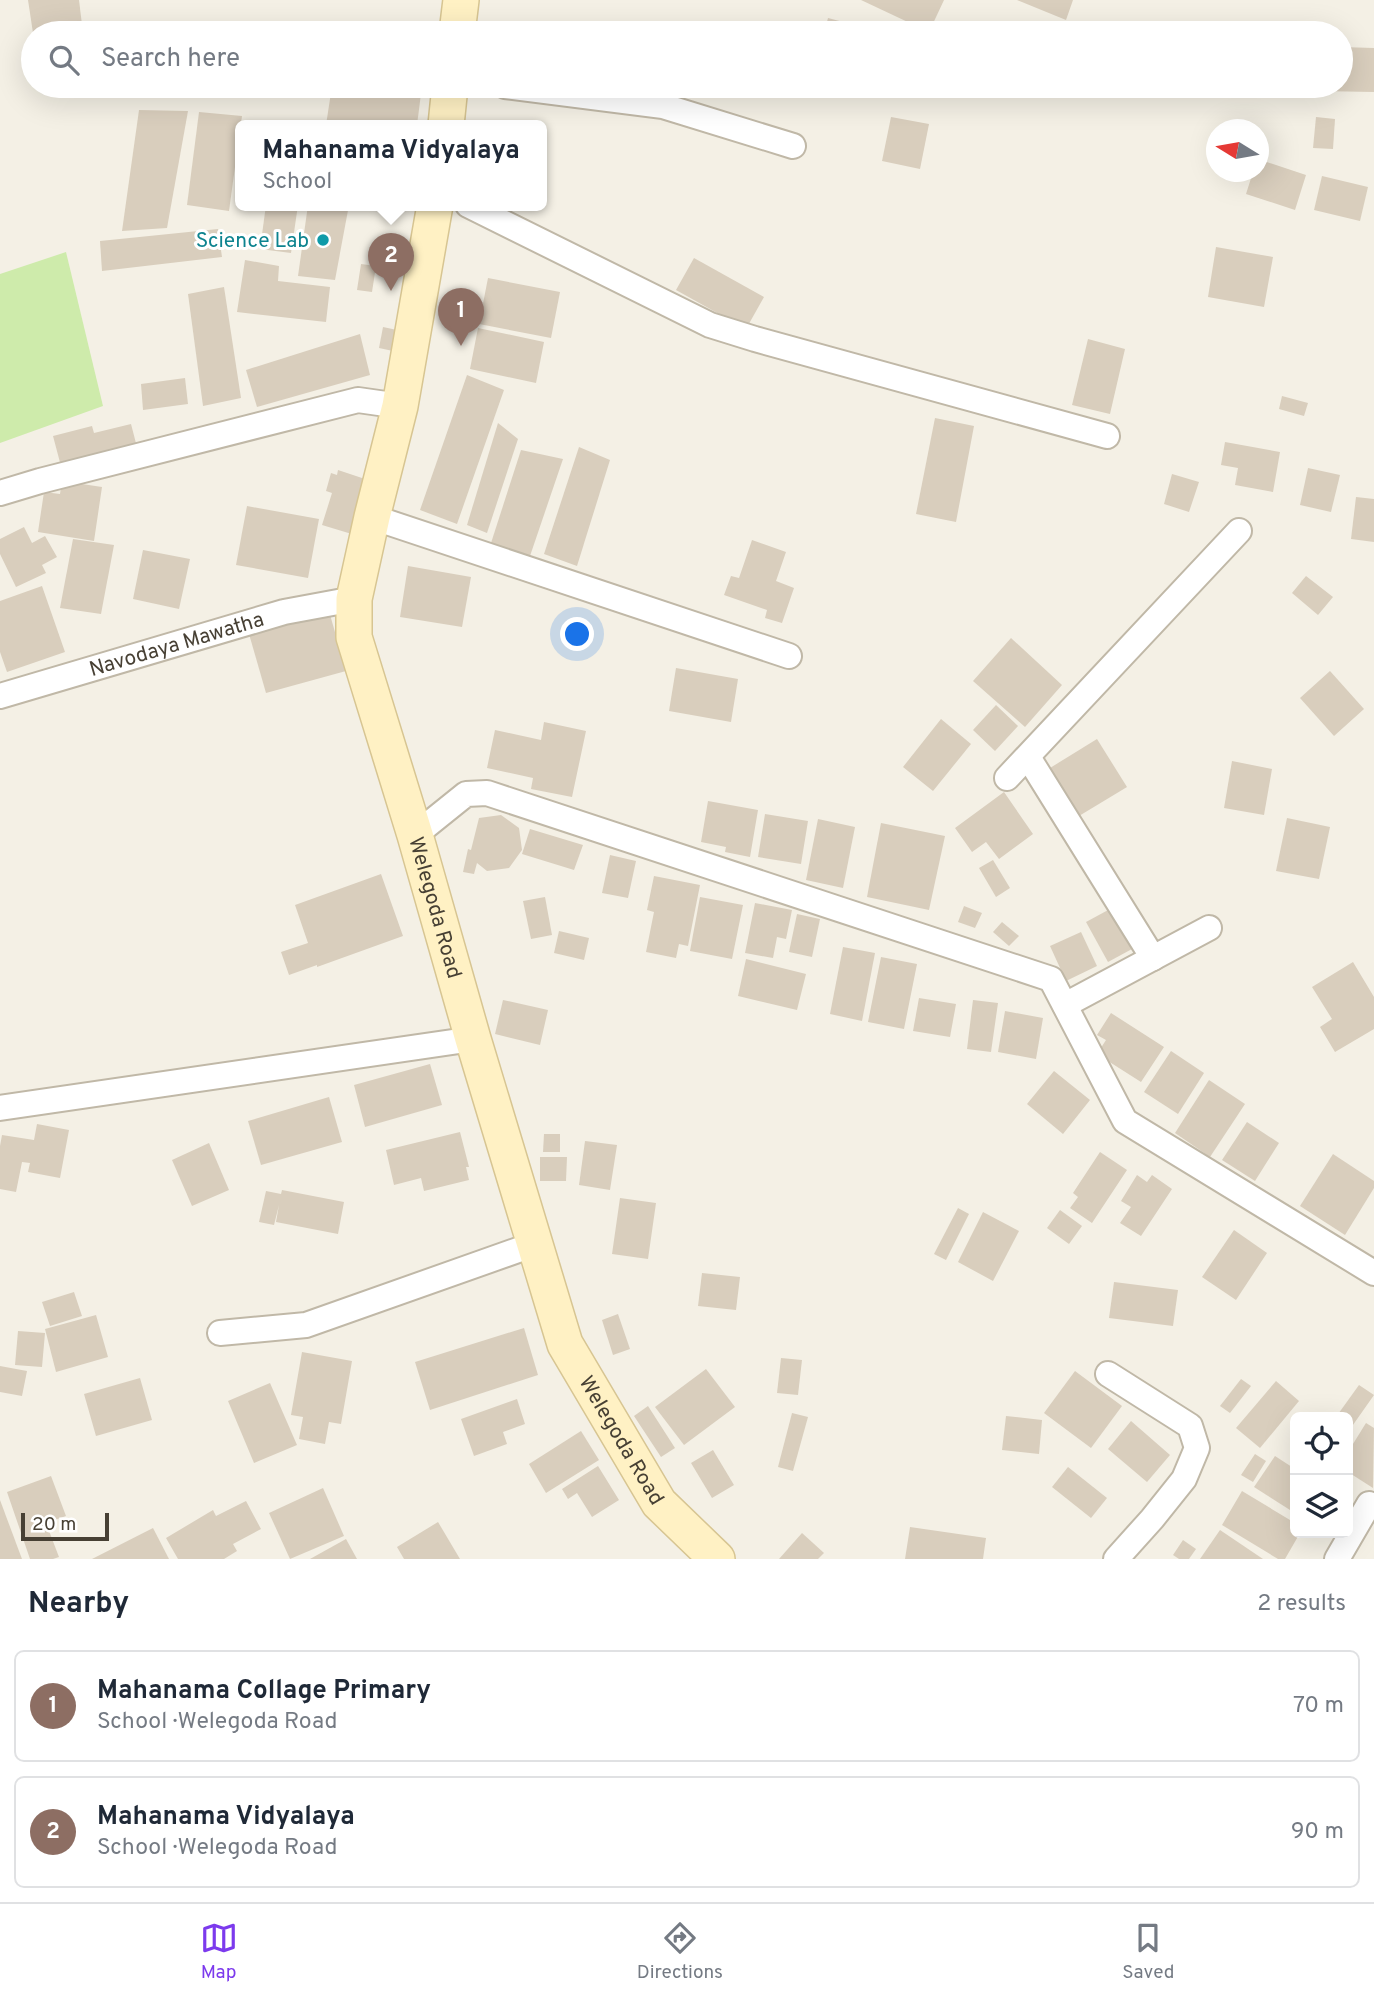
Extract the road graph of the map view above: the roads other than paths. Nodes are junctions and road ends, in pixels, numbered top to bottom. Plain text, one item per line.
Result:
1 (461, 0) edge
2 (458, 21) edge
3 (449, 98) edge
4 (600, 98) edge
5 (447, 120) edge
6 (793, 146) dead end
7 (434, 211) edge
8 (480, 211) edge
9 (400, 406) junction
10 (1107, 436) dead end
11 (0, 493) edge
12 (372, 517) junction
13 (1239, 531) dead end
14 (354, 599) junction
15 (789, 656) dead end
16 (0, 696) edge
17 (1028, 757) junction
18 (1007, 778) dead end
19 (415, 835) junction
20 (1209, 928) dead end
21 (1153, 958) junction
22 (1065, 1005) junction
23 (473, 1039) junction
24 (0, 1108) edge
25 (535, 1244) junction
26 (1374, 1273) edge
27 (220, 1333) dead end
28 (1108, 1374) dead end
29 (1374, 1507) edge
30 (717, 1559) edge
31 (1116, 1559) edge
32 (1337, 1559) edge

1 - 2 street
3 - 5 street
4 - 6 street
7 - 9 street, Welegoda Road
8 - 10 street
9 - 11 street
9 - 12 street, Welegoda Road
12 - 14 street, Welegoda Road
12 - 15 street
13 - 17 street
14 - 16 street, Navodaya Mawatha
14 - 19 street, Welegoda Road
17 - 18 street
17 - 21 street
19 - 22 street
19 - 23 street, Welegoda Road
20 - 21 street
21 - 22 street
22 - 26 street
23 - 24 street
23 - 25 street, Welegoda Road
25 - 27 street
25 - 30 street, Welegoda Road
28 - 31 street
29 - 32 street

